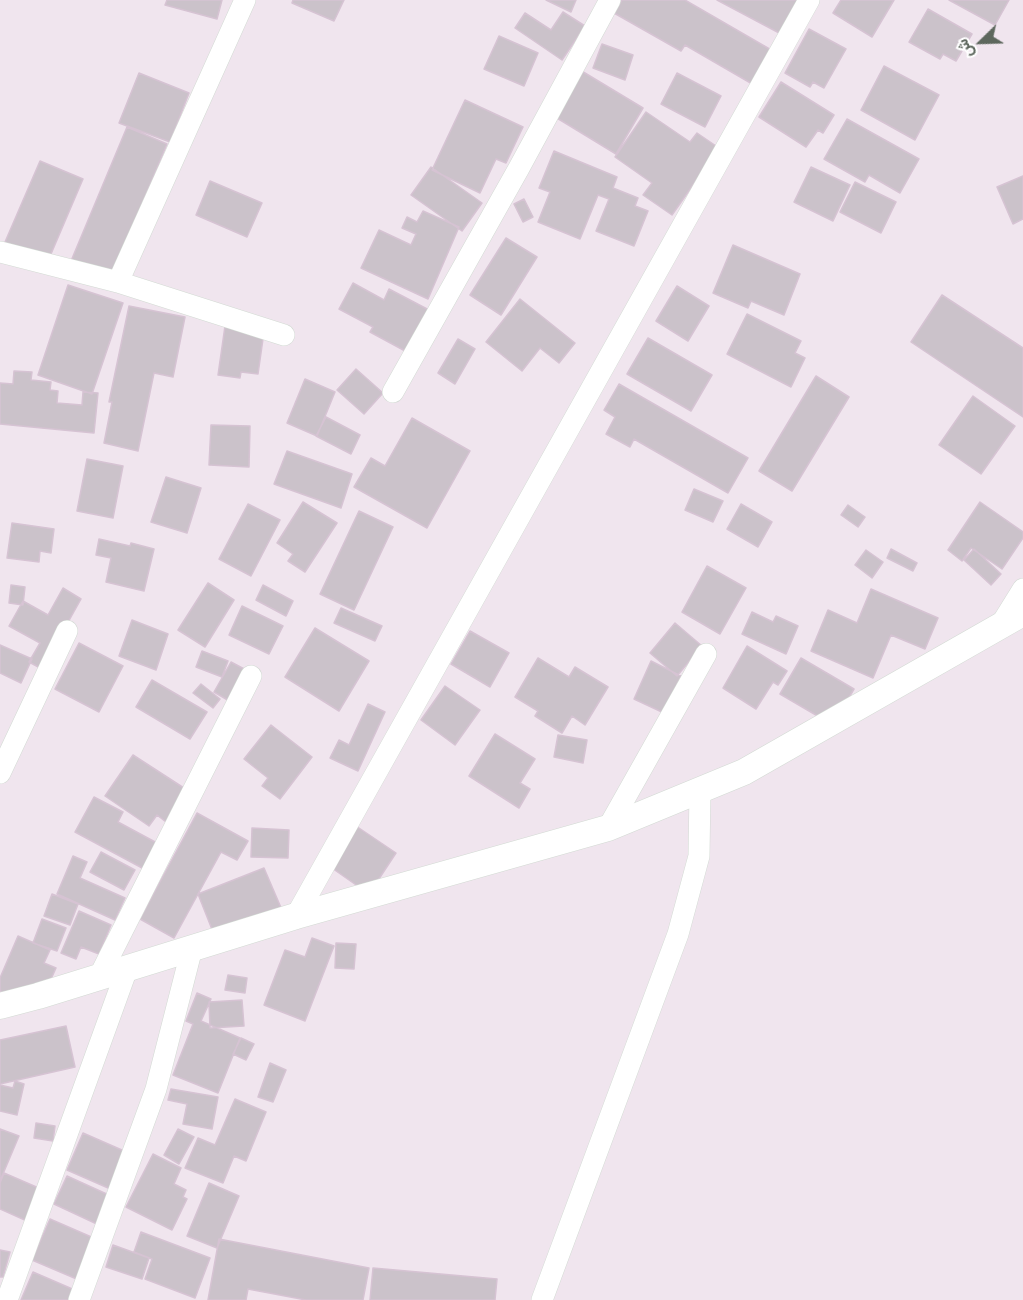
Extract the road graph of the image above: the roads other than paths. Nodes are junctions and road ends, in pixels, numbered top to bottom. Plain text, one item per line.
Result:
1 (245, 0) edge
2 (610, 0) edge
3 (809, 0) edge
4 (0, 253) edge
5 (118, 282) junction
6 (284, 335) dead end
7 (393, 392) dead end
8 (1023, 589) edge
9 (1023, 613) edge
10 (1000, 626) junction
11 (67, 631) dead end
12 (706, 654) dead end
13 (251, 676) dead end
14 (0, 773) edge
15 (700, 790) junction
16 (608, 828) junction
17 (296, 916) junction
18 (192, 948) junction
19 (127, 969) junction
20 (99, 977) junction
21 (0, 1006) edge
22 (8, 1300) edge
23 (79, 1300) edge
24 (542, 1300) edge

1 - 5 street
2 - 7 street
3 - 17 street
4 - 5 street
5 - 6 street
8 - 10 street
9 - 10 street
10 - 15 street
11 - 14 street
12 - 16 street
13 - 20 street
15 - 16 street
15 - 24 street
16 - 17 street
17 - 18 street
18 - 19 street
18 - 23 street
19 - 20 street
19 - 22 street
20 - 21 street

